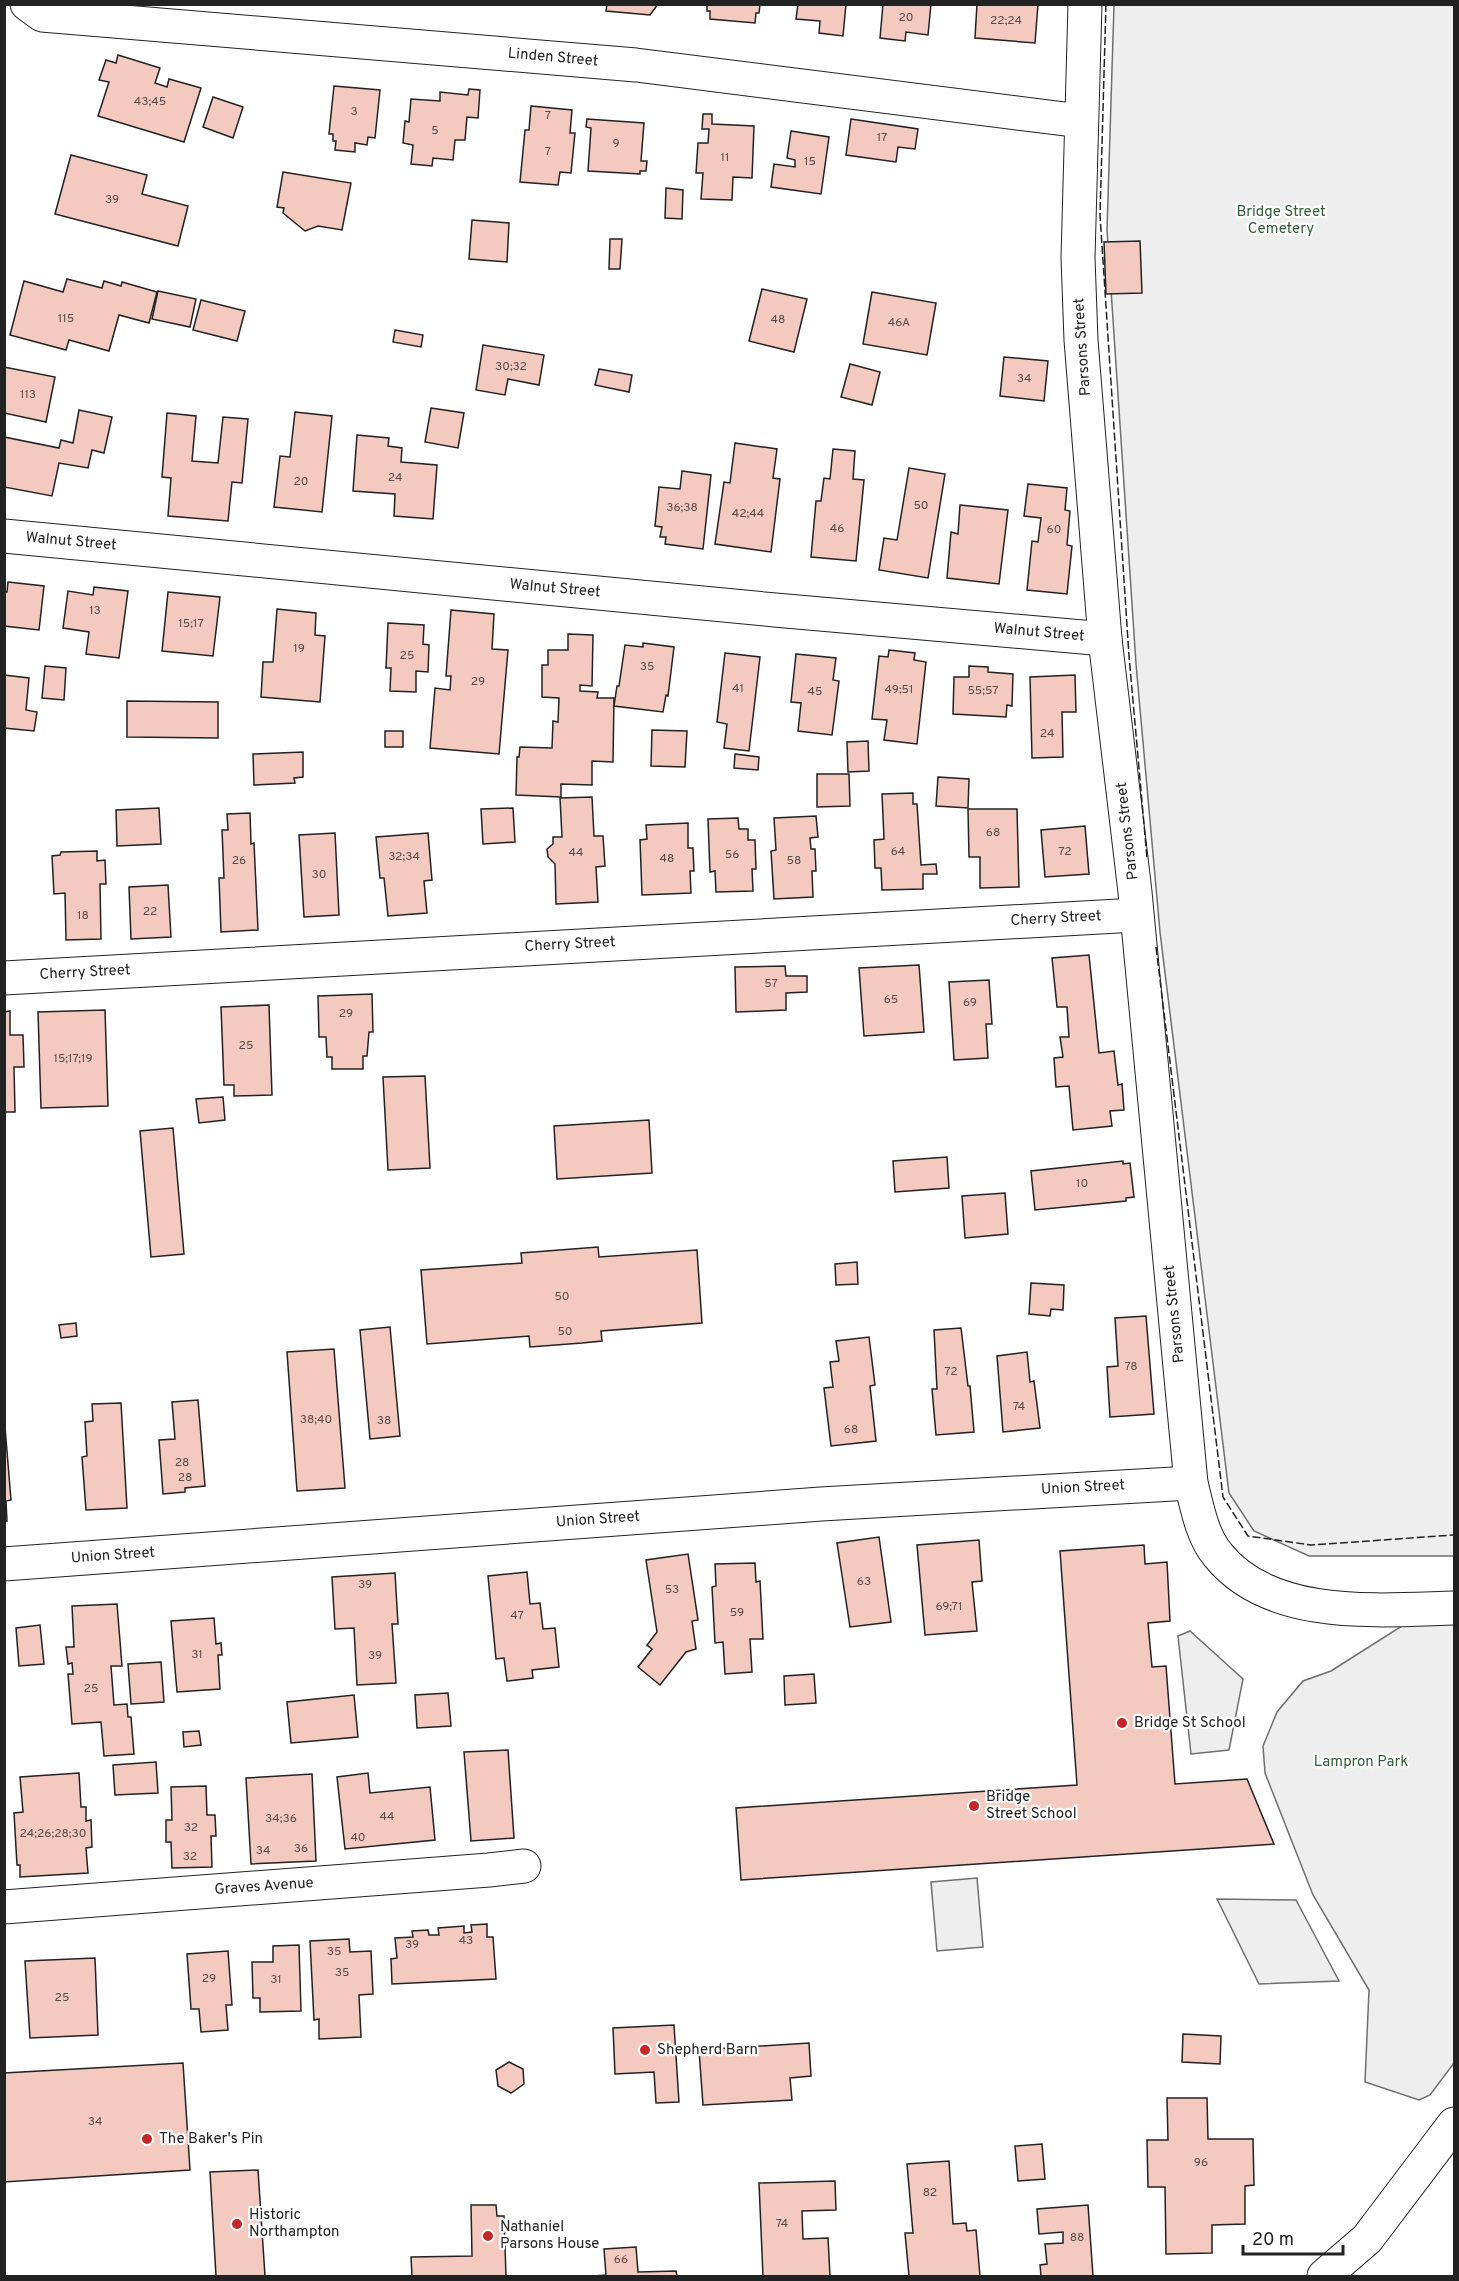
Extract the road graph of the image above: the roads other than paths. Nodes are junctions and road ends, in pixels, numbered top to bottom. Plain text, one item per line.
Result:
1 (13, 4) edge
2 (27, 4) edge
3 (1085, 4) edge
4 (4, 17) edge
5 (1081, 122) junction
6 (4, 536) edge
7 (1105, 639) junction
8 (1136, 915) junction
9 (4, 978) edge
10 (1191, 1483) junction
11 (4, 1564) edge
12 (1455, 1608) edge
13 (524, 1866) dead end
14 (4, 1907) edge
15 (1455, 2124) edge
16 (1324, 2277) edge

1 - 4 main road
2 - 5 main road, Linden Street
3 - 5 main road, Parsons Street
5 - 7 main road, Parsons Street
6 - 7 main road, Walnut Street
7 - 8 main road, Parsons Street
8 - 9 main road, Cherry Street
8 - 10 main road, Parsons Street
10 - 11 main road, Union Street
10 - 12 main road, Parsons Street
13 - 14 main road, Graves Avenue
15 - 16 main road

